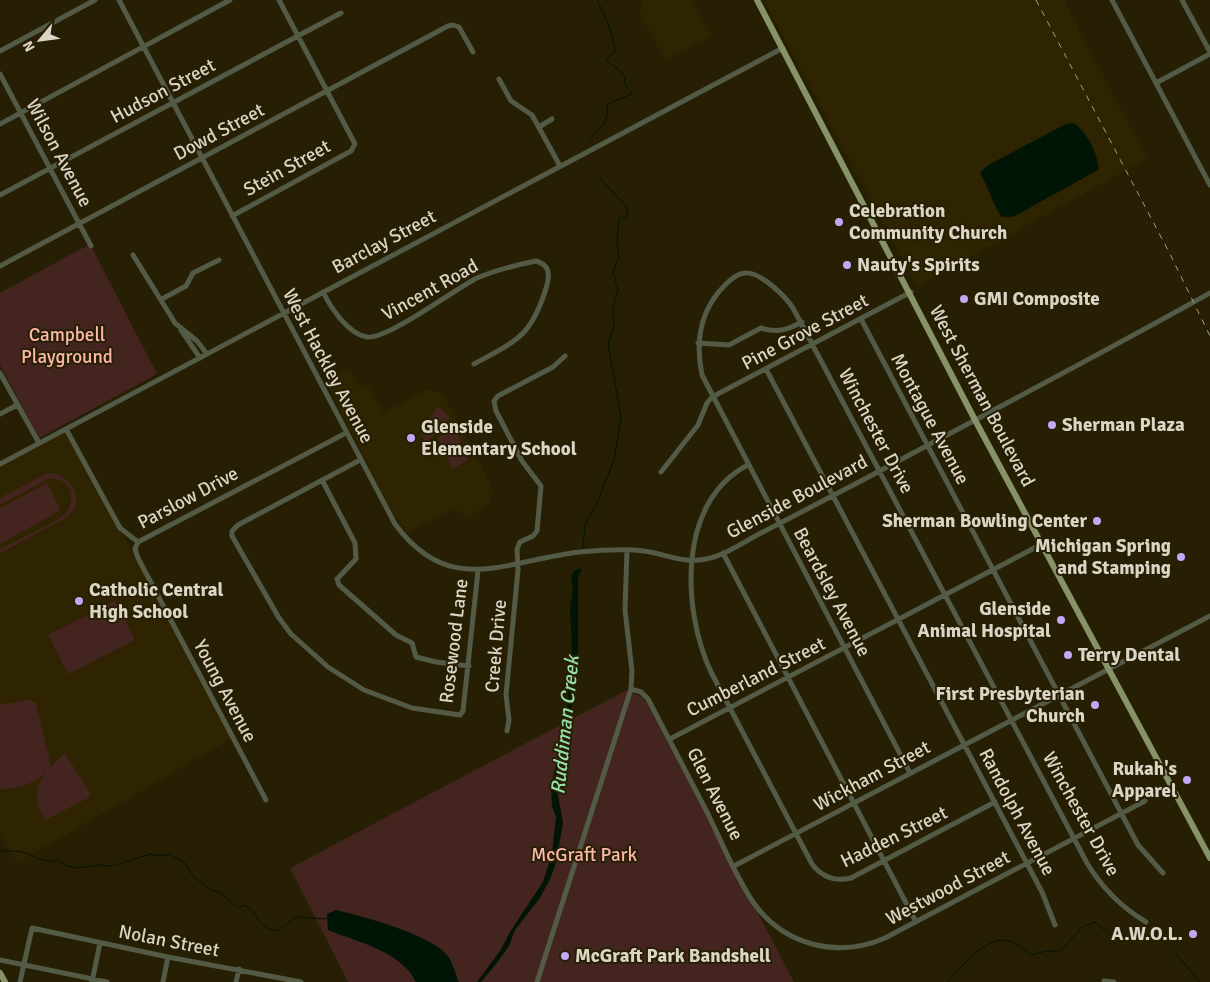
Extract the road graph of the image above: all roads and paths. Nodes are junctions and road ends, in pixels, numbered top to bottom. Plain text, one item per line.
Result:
1 (95, 0) edge
2 (119, 0) edge
3 (230, 0) edge
4 (279, 0) edge
5 (757, 0) edge
6 (1112, 0) edge
7 (1182, 0) edge
8 (341, 13) dead end
9 (298, 36) junction
10 (143, 47) junction
11 (783, 48) junction
12 (0, 51) edge
13 (474, 52) dead end
14 (1210, 53) edge
15 (0, 74) edge
16 (499, 79) dead end
17 (1156, 83) junction
18 (327, 91) junction
19 (173, 103) junction
20 (20, 113) junction
21 (552, 119) dead end
22 (0, 124) edge
23 (538, 127) junction
24 (202, 158) junction
25 (560, 166) junction
26 (50, 168) junction
27 (1210, 185) edge
28 (0, 195) edge
29 (232, 216) junction
30 (79, 224) junction
31 (91, 246) dead end
32 (133, 255) dead end
33 (219, 260) dead end
34 (0, 266) edge
35 (322, 292) junction
36 (911, 292) junction
37 (1210, 293) edge
38 (162, 299) junction
39 (284, 313) junction
40 (861, 319) junction
41 (802, 322) junction
42 (179, 328) junction
43 (698, 343) junction
44 (813, 344) junction
45 (207, 354) junction
46 (565, 356) dead end
47 (200, 358) junction
48 (474, 364) dead end
49 (766, 369) junction
50 (0, 373) edge
51 (712, 397) junction
52 (17, 405) junction
53 (0, 414) edge
54 (976, 420) junction
55 (66, 429) junction
56 (346, 433) junction
57 (39, 443) junction
58 (927, 446) junction
59 (360, 460) junction
60 (0, 464) edge
61 (748, 465) junction
62 (880, 470) junction
63 (661, 472) dead end
64 (322, 480) junction
65 (834, 496) junction
66 (779, 524) junction
67 (138, 542) junction
68 (1042, 544) junction
69 (627, 550) junction
70 (723, 553) junction
71 (692, 561) junction
72 (518, 565) junction
73 (478, 570) junction
74 (992, 570) junction
75 (946, 595) junction
76 (1210, 616) edge
77 (899, 619) junction
78 (845, 648) junction
79 (469, 666) junction
80 (1110, 668) junction
81 (788, 678) junction
82 (631, 689) junction
83 (1058, 695) junction
84 (730, 708) junction
85 (1012, 720) junction
86 (507, 731) dead end
87 (670, 739) junction
88 (965, 745) junction
89 (910, 773) junction
90 (266, 800) dead end
91 (1145, 801) dead end
92 (995, 802) junction
93 (854, 803) junction
94 (1121, 814) junction
95 (796, 833) junction
96 (1074, 839) junction
97 (1210, 858) edge
98 (884, 861) junction
99 (1027, 864) junction
100 (734, 866) junction
101 (1163, 873) dead end
102 (761, 911) joint
103 (916, 922) junction
104 (1146, 922) dead end
105 (1055, 925) dead end
106 (100, 943) junction
107 (168, 957) junction
108 (0, 960) edge
109 (24, 964) junction
110 (239, 970) junction
111 (0, 973) edge
112 (92, 981) edge
113 (1104, 981) edge
114 (4, 982) edge
115 (20, 982) edge
116 (107, 982) edge
117 (163, 982) edge
118 (236, 982) edge
119 (300, 982) edge
120 (537, 982) edge
121 (1114, 982) edge

1 - 12 street
2 - 10 street, West Hackley Avenue
3 - 10 street
4 - 9 street
5 - 11 main road, West Sherman Boulevard
6 - 17 street
7 - 14 street
8 - 9 street, Hudson Street
9 - 18 street
9 - 19 street, Hudson Street
10 - 19 street, West Hackley Avenue
10 - 20 street
11 - 25 street, Barclay Street
11 - 36 main road, West Sherman Boulevard
13 - 18 street, Dowd Street
14 - 17 street
15 - 20 street, Wilson Avenue
16 - 23 street
17 - 27 street
18 - 24 street, Dowd Street
18 - 29 street, Stein Street
19 - 24 street, West Hackley Avenue
19 - 26 street, Hudson Street
20 - 22 street
20 - 26 street, Wilson Avenue
21 - 23 street
23 - 25 street
24 - 29 street, West Hackley Avenue
24 - 30 street, Dowd Street
25 - 35 street, Barclay Street
26 - 28 street, Hudson Street
26 - 30 street, Wilson Avenue
29 - 39 street, West Hackley Avenue
30 - 31 street, Wilson Avenue
30 - 34 street, Dowd Street
32 - 38 street
33 - 38 street
35 - 39 street, Barclay Street
35 - 48 street, Vincent Road
36 - 40 street, Pine Grove Street
36 - 54 main road, West Sherman Boulevard
37 - 54 street, Glenside Boulevard
38 - 42 street
39 - 45 street, Barclay Street
39 - 56 street, West Hackley Avenue
40 - 44 street, Pine Grove Street
40 - 58 street, Montague Avenue
41 - 43 street
41 - 43 street, Winchester Drive
41 - 44 street, Winchester Drive
42 - 45 street
42 - 47 street
43 - 51 street, Winchester Drive
44 - 49 street, Pine Grove Street
44 - 62 street, Winchester Drive
45 - 47 street, Barclay Street
46 - 72 street, Creek Drive
47 - 55 street, Barclay Street
49 - 51 street, Pine Grove Street
49 - 65 street, Randolph Avenue
50 - 52 street
51 - 61 street, Beardsley Avenue
51 - 63 street
52 - 53 street
52 - 57 street
54 - 58 street, Glenside Boulevard
54 - 68 main road, West Sherman Boulevard
55 - 57 street, Barclay Street
55 - 67 street, Parslow Drive
56 - 59 street, West Hackley Avenue
56 - 67 street, Parslow Drive
57 - 60 street, Barclay Street
58 - 62 street, Glenside Boulevard
58 - 74 street, Montague Avenue
59 - 64 street
59 - 73 street, West Hackley Avenue
61 - 66 street, Beardsley Avenue
61 - 71 street, Hadden Street
62 - 65 street, Glenside Boulevard
62 - 75 street, Winchester Drive
64 - 79 street
64 - 79 street, Rosewood Lane
65 - 66 street, Glenside Boulevard
65 - 77 street, Randolph Avenue
66 - 70 street, Glenside Boulevard
66 - 78 street, Beardsley Avenue
67 - 90 street, Young Avenue
68 - 74 street, Cumberland Street
68 - 80 main road, West Sherman Boulevard
69 - 71 street, Glenside Boulevard
69 - 72 street, West Hackley Avenue
69 - 82 street
70 - 71 street, Glenside Boulevard
70 - 81 street
71 - 84 street, Hadden Street
72 - 73 street, West Hackley Avenue
72 - 86 street, Creek Drive
73 - 79 street, Rosewood Lane
74 - 75 street, Cumberland Street
74 - 83 street, Montague Avenue
75 - 77 street, Cumberland Street
75 - 85 street, Winchester Drive
76 - 80 street, Wickham Street
77 - 78 street, Cumberland Street
77 - 88 street, Randolph Avenue
78 - 81 street, Cumberland Street
78 - 89 street, Beardsley Avenue
80 - 83 street, Wickham Street
80 - 97 main road, West Sherman Boulevard
81 - 84 street, Cumberland Street
81 - 93 street
82 - 87 street, Glen Avenue
82 - 120 street
83 - 85 street, Wickham Street
83 - 94 street, Montague Avenue
84 - 87 street, Cumberland Street
84 - 95 street, Hadden Street
85 - 88 street, Wickham Street
85 - 96 street, Winchester Drive
87 - 100 street, Glen Avenue
88 - 89 street, Wickham Street
88 - 92 street, Randolph Avenue
89 - 93 street, Wickham Street
91 - 94 street, Westwood Street
92 - 98 street, Hadden Street
92 - 99 street, Randolph Avenue
93 - 95 street, Wickham Street
93 - 98 street
94 - 96 street, Westwood Street
94 - 101 street, Montague Avenue
95 - 98 street, Hadden Street
95 - 100 street, Wickham Street
96 - 99 street, Westwood Street
96 - 104 street, Winchester Drive
98 - 103 street
99 - 103 street, Westwood Street
99 - 105 street, Randolph Avenue
100 - 102 street, Glen Avenue
102 - 103 street, Westwood Street
106 - 107 street, Nolan Street
106 - 109 street, Nolan Street
106 - 112 street
107 - 110 street, Nolan Street
107 - 117 street
108 - 109 street
109 - 112 street
109 - 115 street
110 - 118 street
110 - 119 street, Nolan Street
111 - 114 main road
112 - 116 street
113 - 121 street

